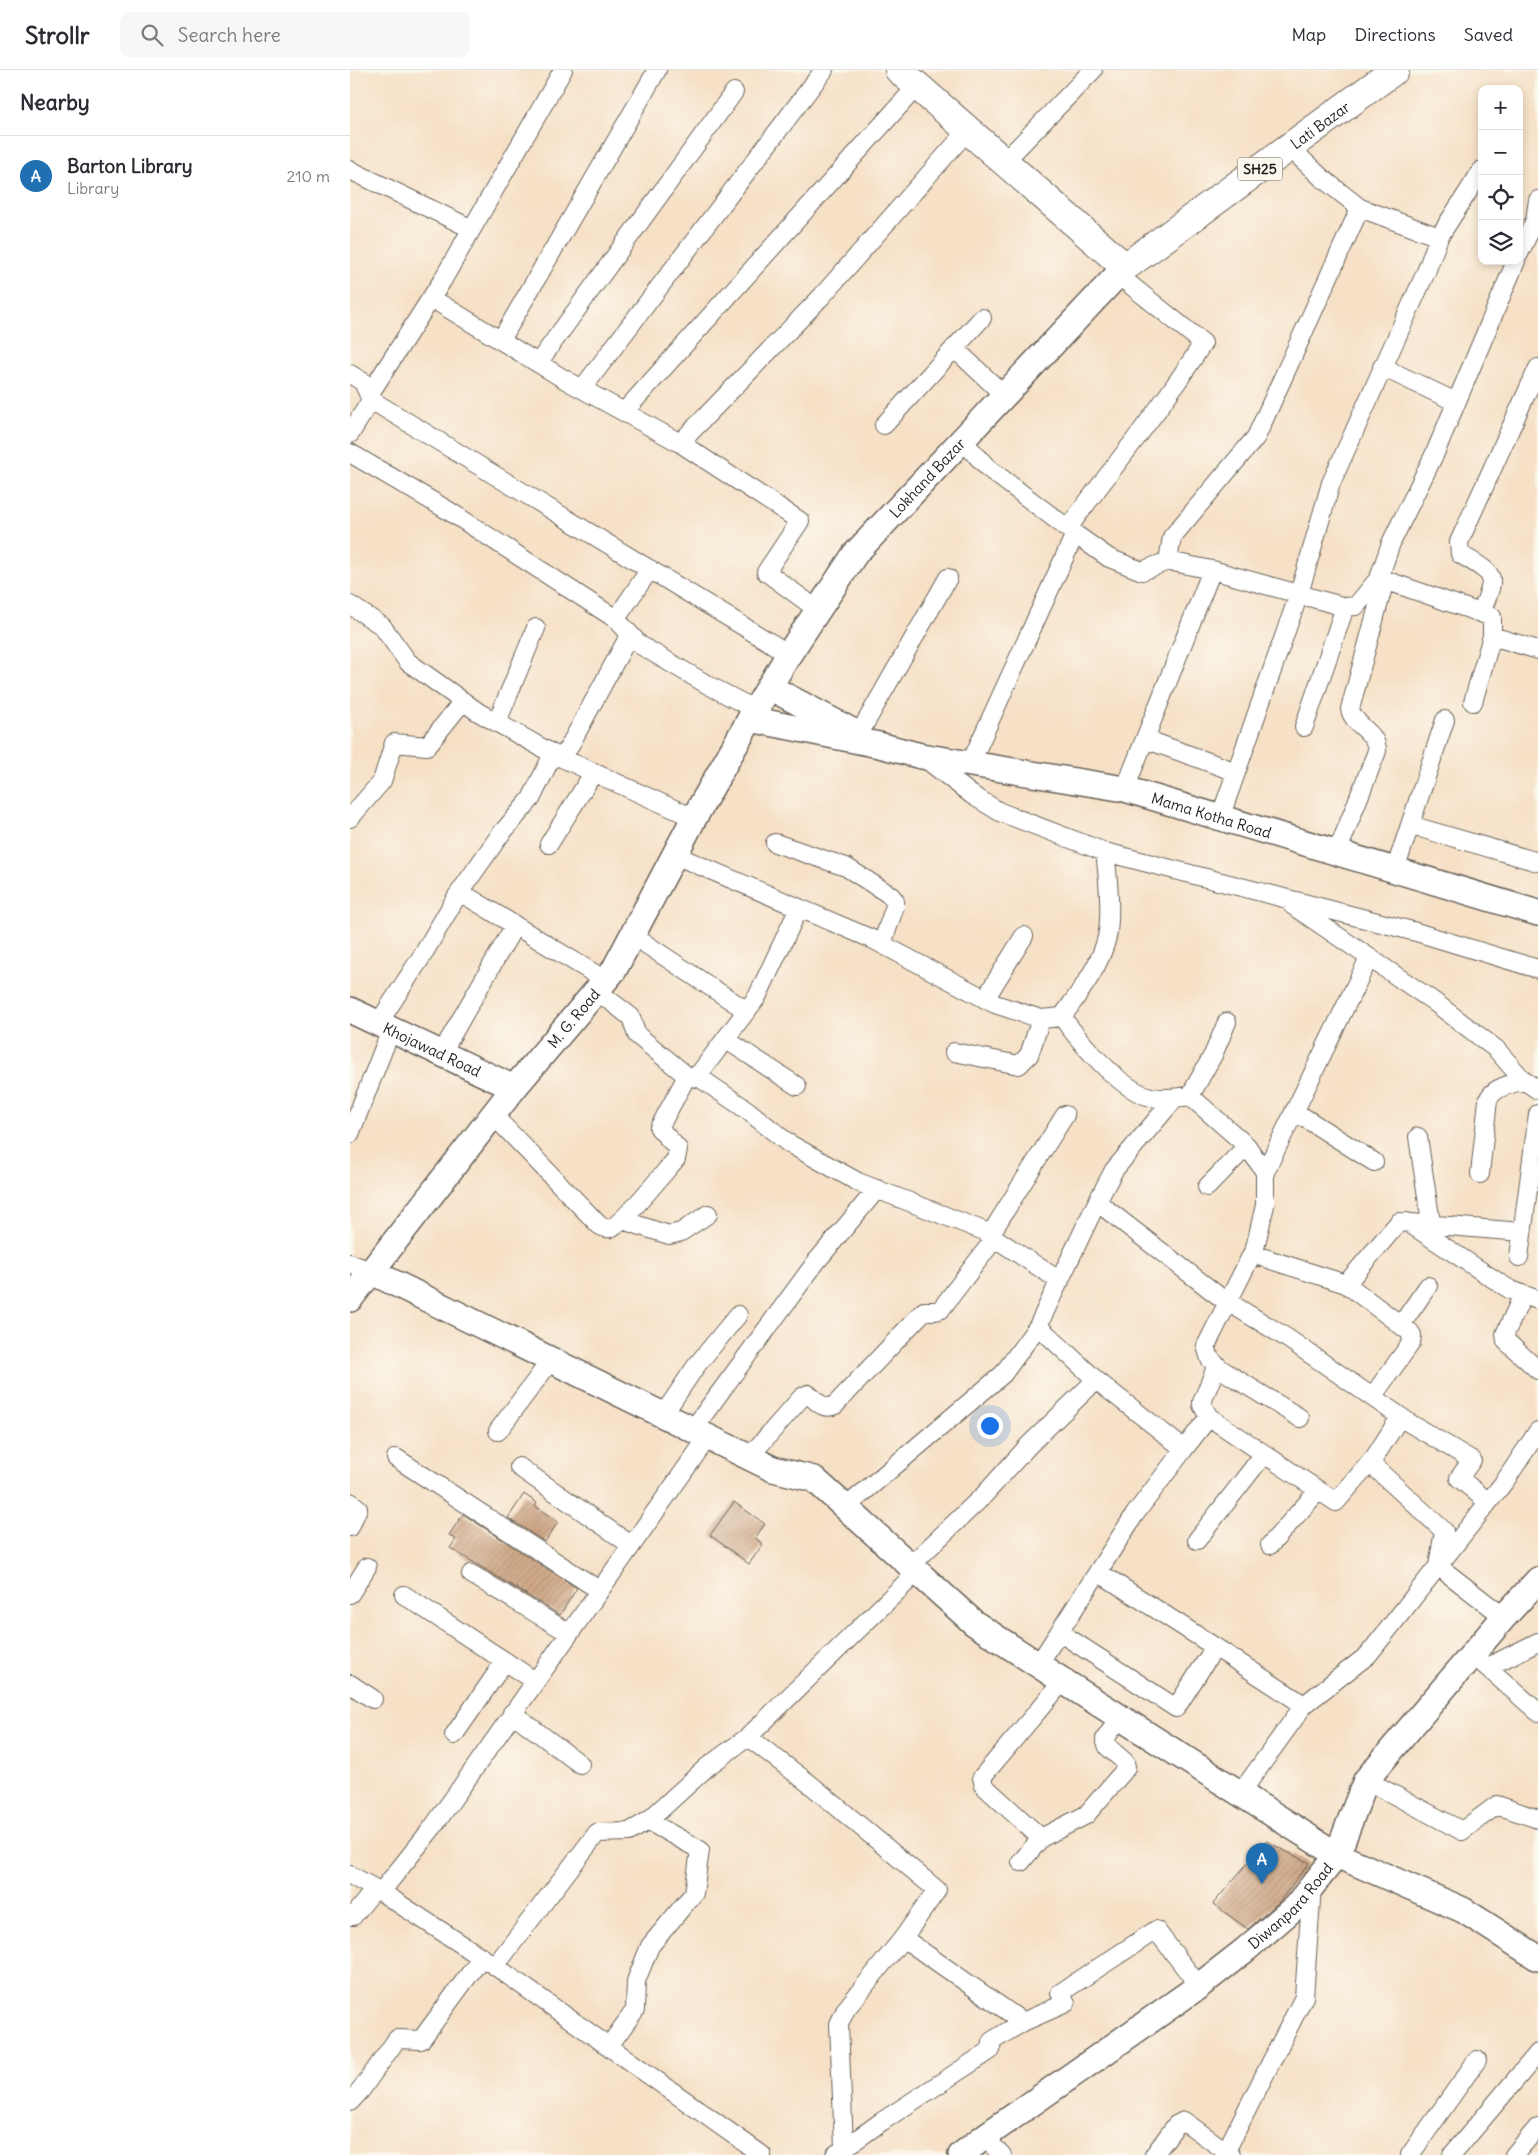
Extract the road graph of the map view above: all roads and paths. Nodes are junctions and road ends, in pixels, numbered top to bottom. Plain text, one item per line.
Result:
1 (563, 70) edge
2 (657, 70) edge
3 (824, 70) edge
4 (1093, 70) edge
5 (1395, 70) edge
6 (908, 78) edge
7 (734, 92) dead end
8 (968, 130) junction
9 (1289, 147) junction
10 (1004, 162) junction
11 (350, 170) edge
12 (1479, 175) edge
13 (1538, 200) edge
14 (1360, 208) junction
15 (472, 229) junction
16 (1439, 237) junction
17 (1523, 246) edge
18 (1514, 265) edge
19 (1121, 271) junction
20 (431, 298) junction
21 (982, 318) dead end
22 (501, 340) junction
23 (954, 348) junction
24 (538, 363) junction
25 (1382, 367) junction
26 (1538, 368) edge
27 (350, 374) edge
28 (582, 389) junction
29 (1004, 395) junction
30 (370, 397) junction
31 (1456, 402) junction
32 (624, 412) junction
33 (884, 425) dead end
34 (350, 434) edge
35 (962, 440) junction
36 (680, 443) junction
37 (350, 453) edge
38 (1071, 531) junction
39 (1168, 561) junction
40 (650, 569) junction
41 (1212, 570) junction
42 (948, 578) dead end
43 (1382, 579) junction
44 (1299, 594) junction
45 (350, 605) edge
46 (1345, 607) junction
47 (818, 610) junction
48 (1482, 613) junction
49 (616, 620) junction
50 (536, 628) dead end
51 (630, 634) junction
52 (1492, 636) junction
53 (1536, 645) edge
54 (789, 654) junction
55 (769, 687) junction
56 (462, 701) junction
57 (1473, 702) dead end
58 (753, 714) junction
59 (1445, 720) dead end
60 (497, 722) junction
61 (1304, 727) dead end
62 (1145, 739) junction
63 (869, 740) junction
64 (558, 756) junction
65 (921, 756) junction
66 (970, 764) junction
67 (594, 772) junction
68 (1236, 772) junction
69 (1125, 789) junction
70 (350, 818) edge
71 (694, 818) junction
72 (1220, 818) junction
73 (1410, 825) junction
74 (775, 843) dead end
75 (548, 844) dead end
76 (1105, 852) junction
77 (1337, 853) junction
78 (674, 855) junction
79 (1538, 862) edge
80 (1395, 870) junction
81 (460, 892) junction
82 (1282, 898) junction
83 (799, 908) junction
84 (1538, 913) edge
85 (514, 925) junction
86 (632, 935) junction
87 (1024, 936) dead end
88 (882, 944) junction
89 (1369, 958) junction
90 (1538, 970) edge
91 (600, 985) junction
92 (985, 999) junction
93 (350, 1010) edge
94 (747, 1011) junction
95 (1062, 1017) junction
96 (1041, 1019) junction
97 (1228, 1022) dead end
98 (384, 1027) junction
99 (725, 1039) junction
100 (954, 1052) dead end
101 (441, 1054) junction
102 (692, 1077) junction
103 (1522, 1080) junction
104 (797, 1086) dead end
105 (514, 1088) junction
106 (1538, 1090) edge
107 (1182, 1097) junction
108 (1294, 1111) junction
109 (1538, 1114) edge
110 (492, 1115) junction
111 (1065, 1115) dead end
112 (350, 1134) edge
113 (1418, 1137) dead end
114 (1247, 1146) junction
115 (1374, 1162) dead end
116 (1265, 1172) junction
117 (1480, 1174) dead end
118 (1207, 1187) dead end
119 (877, 1189) junction
120 (1097, 1202) junction
121 (708, 1214) dead end
122 (622, 1220) junction
123 (1404, 1221) junction
124 (1431, 1223) junction
125 (1522, 1232) junction
126 (993, 1236) junction
127 (1252, 1254) junction
128 (1518, 1258) dead end
129 (360, 1267) edge
130 (1060, 1281) junction
131 (1346, 1284) junction
132 (1428, 1286) dead end
133 (1530, 1297) edge
134 (350, 1298) edge
135 (1227, 1301) junction
136 (738, 1315) dead end
137 (1401, 1325) junction
138 (1038, 1326) junction
139 (551, 1360) junction
140 (1217, 1365) junction
141 (1538, 1370) edge
142 (1096, 1380) junction
143 (1372, 1397) junction
144 (663, 1415) junction
145 (1209, 1417) junction
146 (1400, 1417) junction
147 (1300, 1418) dead end
148 (1538, 1430) edge
149 (498, 1431) dead end
150 (700, 1433) junction
151 (1184, 1449) junction
152 (1264, 1454) junction
153 (749, 1457) junction
154 (396, 1458) dead end
155 (1370, 1463) junction
156 (518, 1467) dead end
157 (1318, 1491) junction
158 (350, 1502) edge
159 (1488, 1502) junction
160 (846, 1508) junction
161 (350, 1527) edge
162 (1197, 1540) dead end
163 (631, 1545) junction
164 (1270, 1545) dead end
165 (1438, 1566) junction
166 (367, 1567) dead end
167 (914, 1569) junction
168 (1098, 1572) junction
169 (471, 1574) dead end
170 (1538, 1580) edge
171 (599, 1590) junction
172 (350, 1594) edge
173 (404, 1596) dead end
174 (1504, 1617) junction
175 (1059, 1632) junction
176 (568, 1633) junction
177 (1538, 1642) edge
178 (1215, 1647) junction
179 (504, 1661) junction
180 (1480, 1661) junction
181 (1038, 1665) junction
182 (1063, 1680) junction
183 (535, 1681) junction
184 (350, 1684) edge
185 (373, 1698) dead end
186 (1304, 1706) junction
187 (1538, 1712) edge
188 (512, 1713) junction
189 (1120, 1717) junction
190 (454, 1735) dead end
191 (748, 1737) junction
192 (580, 1764) dead end
193 (1366, 1780) junction
194 (1240, 1794) junction
195 (1538, 1819) edge
196 (648, 1820) junction
197 (1041, 1838) junction
198 (1337, 1855) junction
199 (1021, 1862) dead end
200 (350, 1875) edge
201 (1312, 1886) junction
202 (378, 1891) junction
203 (350, 1916) edge
204 (904, 1938) junction
205 (1538, 1958) edge
206 (488, 1962) junction
207 (1198, 1986) junction
208 (1023, 2022) junction
209 (609, 2046) junction
210 (1538, 2053) edge
211 (1477, 2060) dead end
212 (350, 2102) edge
213 (1538, 2127) edge
214 (984, 2137) junction
215 (839, 2152) edge
216 (1229, 2153) edge
217 (762, 2155) edge
218 (961, 2155) edge
219 (1002, 2155) edge
220 (1154, 2155) edge
221 (1410, 2155) edge
222 (1452, 2155) edge
223 (1514, 2155) edge

1 - 15 street
2 - 22 street
3 - 28 street
4 - 10 street
5 - 9 main road, Lati Bazar / SH25
6 - 8 main road
6 - 32 street
7 - 24 street
8 - 10 main road
8 - 36 street
9 - 14 street
9 - 19 main road, Lati Bazar / SH25
10 - 19 main road
11 - 15 street
12 - 16 street
13 - 17 street
14 - 16 street
14 - 39 street
15 - 20 street
16 - 25 street
18 - 31 street
19 - 29 street, Lokhand Bazar
19 - 38 street
20 - 22 street
20 - 30 street
21 - 23 street
22 - 24 street
23 - 29 street
23 - 33 street
24 - 28 street
25 - 31 street
25 - 44 street
26 - 48 street
27 - 30 street
28 - 32 street
29 - 35 street, Lokhand Bazar
30 - 34 street
30 - 40 street
31 - 43 street
32 - 36 street
35 - 38 street
35 - 47 street, Lokhand Bazar
36 - 47 street
37 - 49 street
38 - 39 street
38 - 66 street
39 - 41 street
40 - 49 street
40 - 54 street
41 - 44 street
41 - 62 street
42 - 63 street
43 - 46 street
43 - 48 street
43 - 77 street
44 - 46 street
44 - 68 street
45 - 56 street
46 - 61 street
47 - 54 street, Lokhand Bazar
48 - 52 street
49 - 51 street
50 - 60 street
51 - 58 street
51 - 64 street
52 - 53 street
52 - 57 street
54 - 55 street, Lokhand Bazar
55 - 58 street, Lokhand Bazar
55 - 63 street, Mama Kotha Road
56 - 60 street
56 - 70 street
58 - 63 street, Mama Kotha Road
58 - 71 street, M. G. Road
59 - 73 street
60 - 64 street
62 - 68 street
62 - 69 street
63 - 65 street, Mama Kotha Road
64 - 67 street
64 - 81 street
65 - 66 street, Mama Kotha Road
65 - 76 street
66 - 69 street, Mama Kotha Road
67 - 71 street
67 - 75 street
68 - 72 street
69 - 72 street, Mama Kotha Road
71 - 78 street, M. G. Road
72 - 77 street, Mama Kotha Road
73 - 79 street
73 - 80 street
74 - 88 street
76 - 82 street
76 - 95 street
77 - 80 street, Mama Kotha Road
78 - 83 street
78 - 86 street, M. G. Road
80 - 84 street, Mama Kotha Road
81 - 85 street
81 - 98 street
82 - 89 street
82 - 90 street
83 - 88 street
83 - 94 street
85 - 91 street
85 - 101 street
86 - 91 street, M. G. Road
86 - 94 street
87 - 92 street
88 - 92 street
89 - 103 street
89 - 108 street
91 - 102 street
91 - 105 street, M. G. Road
92 - 96 street
93 - 98 street, Khojawad Road
94 - 99 street
95 - 96 street
95 - 107 street
96 - 100 street
97 - 107 street
98 - 101 street, Khojawad Road
98 - 112 street
99 - 102 street
99 - 104 street
101 - 105 street, Khojawad Road
102 - 119 street
102 - 122 street
103 - 106 street
103 - 117 street
105 - 110 street, M. G. Road
107 - 114 street
107 - 120 street
108 - 115 street
108 - 116 street
109 - 125 street
110 - 122 street
110 - 129 street, M. G. Road
111 - 126 street
113 - 124 street
114 - 116 street
114 - 118 street
116 - 127 street
119 - 126 street
119 - 150 street
120 - 130 street
120 - 135 street
121 - 122 street
123 - 124 street
123 - 131 street
123 - 133 street
124 - 125 street
125 - 128 street
126 - 130 street
126 - 153 street
127 - 131 street
127 - 135 street
129 - 134 street, M. G. Road
129 - 139 street
130 - 138 street
131 - 137 street
132 - 137 street
133 - 141 street
135 - 140 street
135 - 143 street
136 - 144 street
137 - 143 street
138 - 142 street
138 - 160 street
139 - 144 street
139 - 149 street
140 - 145 street
140 - 147 street
142 - 151 street
142 - 167 street
143 - 146 street
144 - 150 street
145 - 151 street
145 - 152 street
146 - 155 street
146 - 159 street
148 - 159 street
150 - 153 street
150 - 163 street
151 - 168 street
152 - 157 street
152 - 162 street
153 - 160 street
154 - 171 street
155 - 157 street
155 - 165 street
156 - 163 street
157 - 164 street
158 - 161 street
159 - 165 street
160 - 167 street
163 - 171 street
165 - 174 street
165 - 186 street
166 - 172 street
167 - 181 street
167 - 191 street
168 - 175 street
168 - 178 street
169 - 176 street
170 - 174 street, Diwanpara Road
171 - 176 street
173 - 179 street
174 - 180 street, Diwanpara Road
175 - 178 street
175 - 181 street
176 - 183 street
177 - 180 street
178 - 186 street
179 - 183 street
179 - 190 street
180 - 187 street
180 - 193 street, Diwanpara Road
181 - 182 street
182 - 189 street
182 - 197 street
183 - 188 street
184 - 185 street
186 - 194 street
188 - 192 street
188 - 202 street
189 - 194 street
189 - 197 street
191 - 196 street
191 - 204 street
193 - 195 street
193 - 198 street, Diwanpara Road
194 - 198 street
196 - 206 street
196 - 209 street
197 - 199 street
198 - 201 street, Diwanpara Road
198 - 205 street
200 - 202 street
201 - 207 street, Diwanpara Road
201 - 216 street
202 - 203 street
202 - 206 street
204 - 208 street
204 - 215 street
206 - 209 street
206 - 212 street
207 - 208 street
207 - 214 street, Diwanpara Road
208 - 215 street
209 - 217 street
210 - 222 street
211 - 221 street
213 - 223 street
214 - 218 street, Diwanpara Road
214 - 219 street
216 - 220 street

